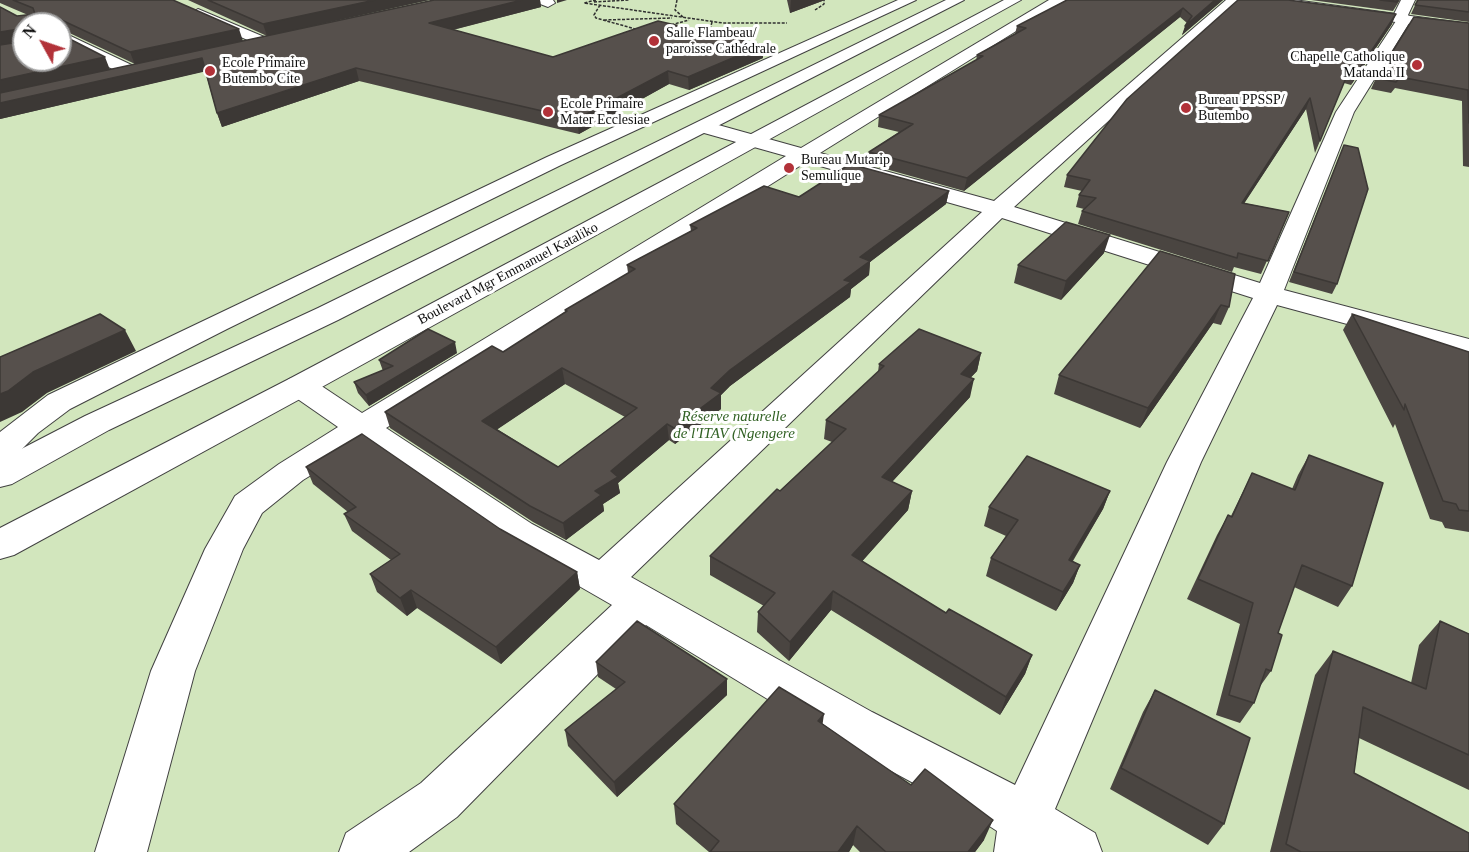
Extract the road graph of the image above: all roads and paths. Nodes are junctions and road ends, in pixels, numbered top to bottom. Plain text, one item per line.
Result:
1 (596, 0) edge
2 (630, 0) edge
3 (677, 0) edge
4 (824, 0) edge
5 (909, 0) edge
6 (957, 0) edge
7 (1014, 0) edge
8 (1059, 0) edge
9 (1234, 0) edge
10 (1264, 0) edge
11 (584, 3) junction
12 (600, 5) junction
13 (188, 8) edge
14 (1406, 10) edge
15 (809, 14) dead end
16 (683, 17) junction
17 (692, 19) junction
18 (604, 20) junction
19 (712, 22) junction
20 (791, 22) dead end
21 (664, 27) edge
22 (1469, 28) edge
23 (635, 35) edge
24 (284, 38) edge
25 (72, 42) edge
26 (264, 42) junction
27 (708, 42) edge
28 (242, 47) edge
29 (112, 77) edge
30 (704, 126) junction
31 (753, 141) junction
32 (803, 155) junction
33 (998, 208) junction
34 (1269, 294) junction
35 (1469, 348) edge
36 (300, 386) junction
37 (362, 429) junction
38 (0, 451) edge
39 (0, 475) edge
40 (0, 545) edge
41 (603, 580) junction
42 (642, 603) junction
43 (1022, 836) edge
44 (121, 852) edge
45 (365, 852) edge
46 (1076, 852) edge

1 - 11 path
2 - 11 path
3 - 16 path
4 - 15 path
5 - 38 street
6 - 30 street
7 - 31 street, Boulevard Mgr Emmanuel Kataliko
8 - 32 street
9 - 33 street
10 - 14 street
11 - 12 path
12 - 16 path
12 - 18 path
13 - 26 street
14 - 22 street
14 - 34 street
16 - 17 path
16 - 18 path
17 - 19 path
17 - 21 path
18 - 23 path
19 - 20 path
19 - 27 path
24 - 26 street
25 - 29 street
26 - 28 street
30 - 31 street
30 - 39 street
31 - 32 street
31 - 36 street, Boulevard Mgr Emmanuel Kataliko
32 - 33 street
32 - 37 street
33 - 34 street
33 - 41 street
34 - 35 street
34 - 43 street
36 - 37 street
36 - 40 street, Boulevard Mgr Emmanuel Kataliko
37 - 41 street
37 - 44 street
41 - 42 street
42 - 43 street
42 - 45 street
43 - 46 street

